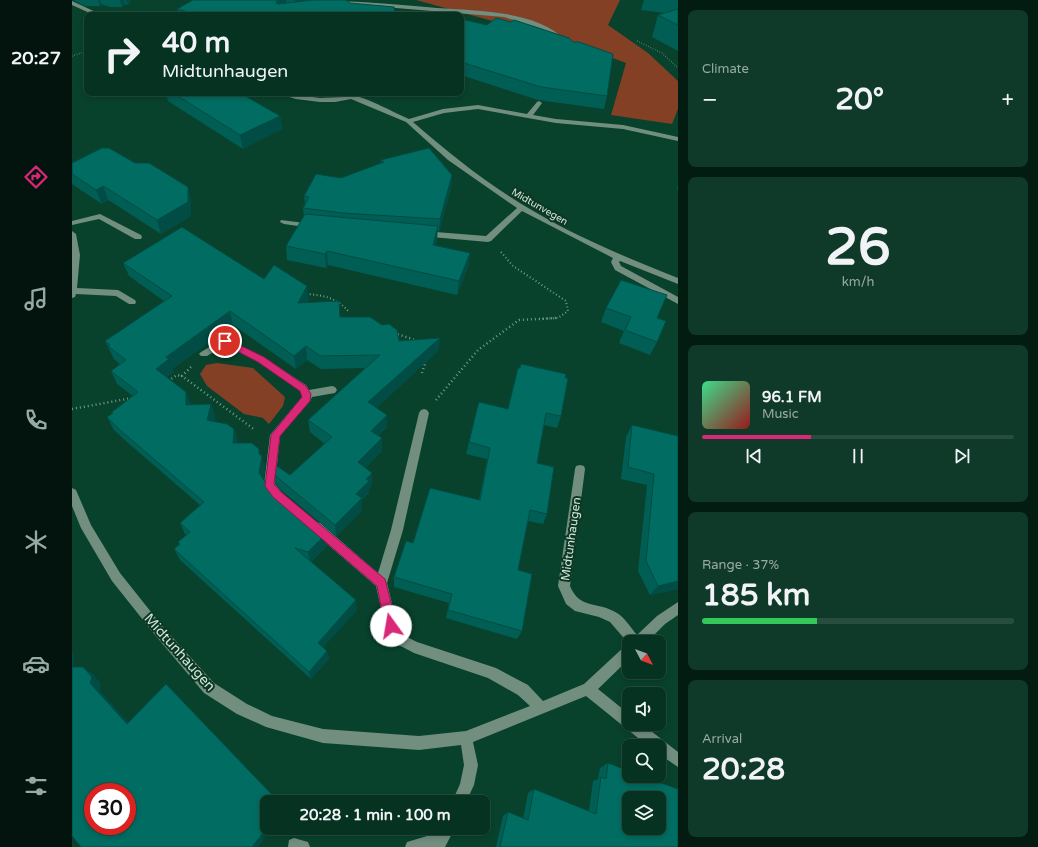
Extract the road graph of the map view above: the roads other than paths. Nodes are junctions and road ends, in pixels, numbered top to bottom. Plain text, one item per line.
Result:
1 (72, 3) edge
2 (330, 4) edge
3 (92, 12) edge
4 (568, 46) edge
5 (289, 96) dead end
6 (349, 96) edge
7 (352, 97) junction
8 (539, 103) dead end
9 (529, 115) junction
10 (408, 121) junction
11 (678, 139) edge
12 (521, 208) junction
13 (284, 222) dead end
14 (72, 223) edge
15 (322, 227) edge
16 (72, 234) edge
17 (412, 234) edge
18 (138, 237) dead end
19 (618, 257) junction
20 (678, 281) edge
21 (72, 291) edge
22 (72, 295) edge
23 (678, 301) edge
24 (132, 302) dead end
25 (204, 354) road end
26 (332, 390) dead end
27 (307, 394) junction
28 (424, 413) road end
29 (580, 468) dead end
30 (72, 493) edge
31 (294, 509) edge
32 (306, 519) edge
33 (381, 583) junction
34 (678, 608) edge
35 (628, 635) edge
36 (645, 635) edge
37 (622, 656) edge
38 (588, 688) junction
39 (541, 708) junction
40 (622, 716) edge
41 (640, 731) edge
42 (466, 738) junction
43 (650, 739) edge
44 (666, 751) edge
45 (678, 760) edge
46 (462, 795) edge
47 (443, 838) edge
48 (412, 847) edge

1 - 3 street
2 - 4 street
5 - 7 street
6 - 7 street, Midtunvegen
7 - 10 street, Midtunvegen
8 - 9 street
9 - 10 street
9 - 11 street
10 - 12 street, Midtunvegen
12 - 17 street
12 - 19 street, Midtunvegen
13 - 15 street
14 - 18 street
16 - 21 street
19 - 20 street, Midtunvegen
19 - 23 street
21 - 22 street
21 - 24 street
25 - 27 street
26 - 27 street
27 - 31 street
28 - 33 street
29 - 35 street, Midtunhaugen
30 - 42 street, Midtunhaugen
32 - 33 street
33 - 39 street
34 - 36 street
37 - 38 street, Midtunhaugen
38 - 39 street, Midtunhaugen
38 - 40 street
39 - 42 street, Midtunhaugen
41 - 43 street
42 - 46 street
44 - 45 street
47 - 48 street

